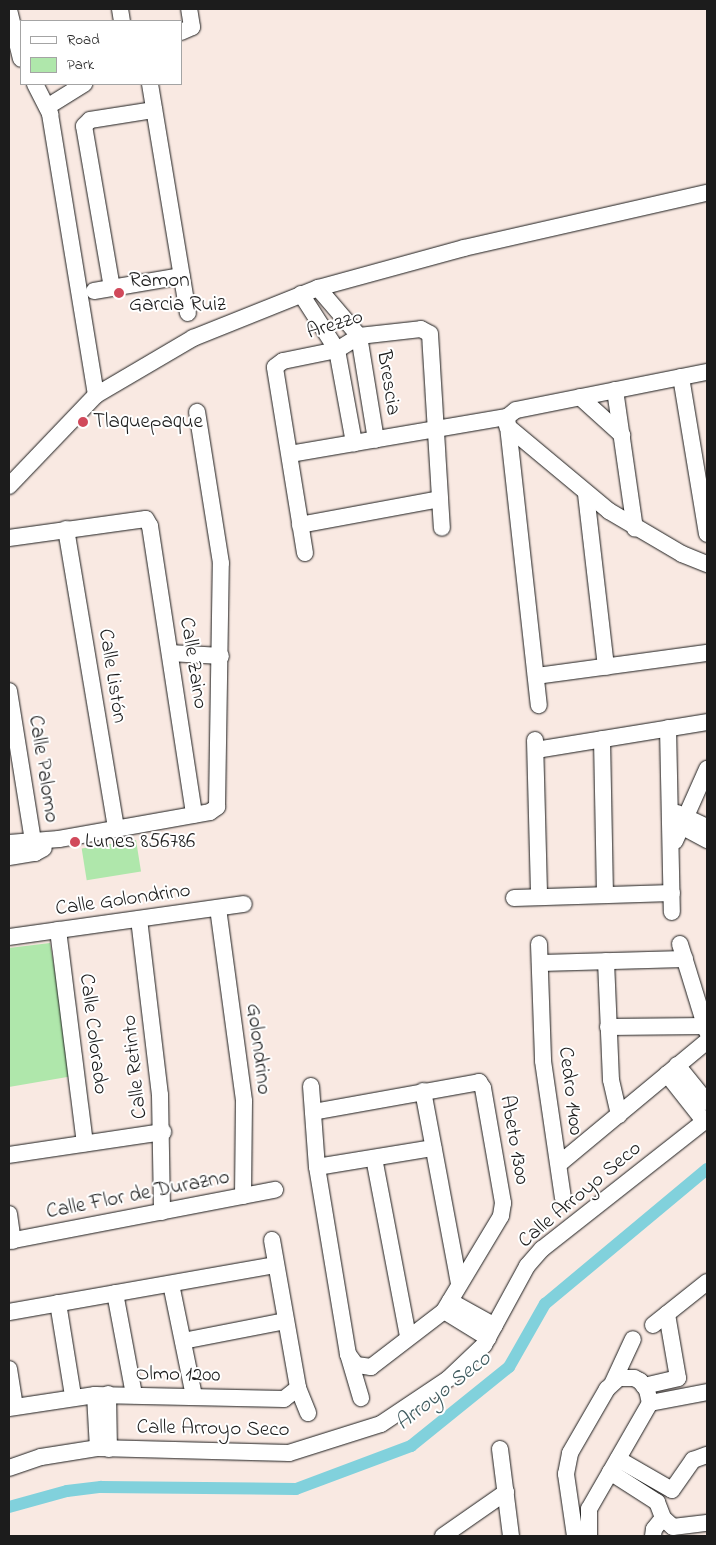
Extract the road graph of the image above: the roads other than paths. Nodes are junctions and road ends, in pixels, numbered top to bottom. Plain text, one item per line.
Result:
1 (190, 9) edge
2 (9, 10) edge
3 (182, 32) edge
4 (20, 55) edge
5 (82, 85) edge
6 (150, 85) edge
7 (42, 86) edge
8 (47, 107) junction
9 (154, 110) junction
10 (707, 193) edge
11 (182, 276) junction
12 (112, 288) junction
13 (318, 288) junction
14 (94, 291) dead end
15 (301, 294) junction
16 (188, 313) dead end
17 (359, 336) junction
18 (337, 350) junction
19 (707, 372) edge
20 (681, 377) junction
21 (615, 390) junction
22 (96, 395) junction
23 (580, 397) junction
24 (197, 412) dead end
25 (507, 421) junction
26 (437, 429) junction
27 (622, 435) junction
28 (376, 440) junction
29 (354, 443) junction
30 (290, 454) junction
31 (9, 486) edge
32 (586, 494) junction
33 (440, 500) junction
34 (300, 525) junction
35 (442, 528) dead end
36 (66, 529) junction
37 (635, 529) junction
38 (707, 534) edge
39 (9, 538) edge
40 (305, 553) dead end
41 (707, 564) edge
42 (170, 653) junction
43 (707, 653) edge
44 (221, 656) junction
45 (606, 667) junction
46 (536, 676) junction
47 (9, 692) edge
48 (539, 706) dead end
49 (707, 722) edge
50 (668, 728) junction
51 (602, 739) junction
52 (707, 769) edge
53 (194, 815) junction
54 (677, 819) junction
55 (707, 827) edge
56 (116, 829) junction
57 (707, 840) edge
58 (9, 843) edge
59 (34, 846) junction
60 (9, 856) edge
61 (672, 893) junction
62 (605, 895) junction
63 (540, 897) junction
64 (514, 898) dead end
65 (244, 904) dead end
66 (218, 908) junction
67 (672, 912) dead end
68 (139, 919) junction
69 (58, 930) junction
70 (9, 937) edge
71 (539, 944) dead end
72 (606, 961) junction
73 (540, 963) junction
74 (608, 1027) junction
75 (707, 1033) edge
76 (672, 1070) junction
77 (310, 1086) dead end
78 (423, 1091) junction
79 (707, 1102) edge
80 (313, 1112) junction
81 (619, 1115) junction
82 (706, 1120) edge
83 (163, 1132) junction
84 (85, 1143) junction
85 (433, 1148) junction
86 (9, 1154) edge
87 (374, 1158) junction
88 (559, 1164) junction
89 (317, 1167) junction
90 (275, 1190) dead end
91 (243, 1196) junction
92 (563, 1198) dead end
93 (162, 1212) junction
94 (9, 1214) edge
95 (272, 1240) dead end
96 (11, 1241) edge
97 (276, 1265) junction
98 (707, 1282) edge
99 (171, 1284) junction
100 (459, 1284) junction
101 (115, 1293) junction
102 (58, 1303) junction
103 (447, 1306) junction
104 (9, 1312) edge
105 (667, 1314) junction
106 (286, 1321) junction
107 (653, 1325) dead end
108 (492, 1332) junction
109 (408, 1337) junction
110 (633, 1339) dead end
111 (183, 1342) junction
112 (348, 1354) junction
113 (9, 1369) edge
114 (613, 1382) junction
115 (644, 1386) junction
116 (298, 1388) junction
117 (707, 1392) edge
118 (101, 1394) junction
119 (134, 1395) junction
120 (73, 1396) junction
121 (194, 1396) junction
122 (361, 1398) dead end
123 (650, 1403) junction
124 (12, 1407) edge
125 (308, 1413) dead end
126 (104, 1448) junction
127 (500, 1449) dead end
128 (707, 1455) edge
129 (614, 1465) junction
130 (9, 1468) edge
131 (506, 1492) junction
132 (664, 1518) junction
133 (707, 1523) edge
134 (445, 1536) edge
135 (511, 1536) edge
136 (575, 1536) edge
137 (589, 1536) edge
138 (653, 1536) edge

1 - 3 street
2 - 4 street
5 - 8 street
6 - 9 street
7 - 8 street
8 - 22 street
9 - 11 street
9 - 12 street
10 - 13 street
11 - 12 street
11 - 16 street
12 - 14 street
13 - 15 street
13 - 17 street, Brescia
15 - 18 street, Brescia
15 - 22 street
17 - 18 street, Arezzo
17 - 26 street, Arezzo
17 - 28 street, Brescia
18 - 29 street, Brescia
18 - 30 street, Arezzo
19 - 20 street
20 - 21 street
20 - 38 street
21 - 23 street
21 - 27 street
22 - 31 street
23 - 25 street
23 - 27 street
24 - 44 street
25 - 26 street
25 - 32 street
25 - 46 street
26 - 28 street
26 - 33 street, Arezzo
27 - 37 street
28 - 29 street
29 - 30 street
30 - 34 street, Arezzo
32 - 37 street
32 - 45 street
33 - 34 street
33 - 35 street, Arezzo
34 - 40 street, Arezzo
36 - 39 street
36 - 42 street, Calle Zaino
36 - 56 street, Calle Listón
37 - 41 street
42 - 44 street
42 - 53 street, Calle Zaino
43 - 45 street
44 - 53 street
45 - 46 street
46 - 48 street
47 - 59 street, Calle Palomo
49 - 50 street
50 - 51 street
50 - 54 street
51 - 62 street
51 - 63 street
52 - 54 street
53 - 56 street
54 - 55 street
54 - 57 street
54 - 61 street
56 - 59 street
58 - 59 street
59 - 60 street
61 - 62 street
61 - 67 street
62 - 63 street
63 - 64 street
65 - 66 street, Calle Golondrino
66 - 68 street, Calle Golondrino
66 - 91 street, Golondrino
68 - 69 street, Calle Golondrino
68 - 83 street, Calle Retinto
69 - 70 street, Calle Golondrino
69 - 84 street, Calle Colorado
71 - 73 street, Cedro 1400
72 - 73 street
72 - 74 street
72 - 75 street
73 - 88 street, Cedro 1400
74 - 75 street
74 - 81 street
75 - 76 street, Cedro 1400
76 - 79 street
76 - 81 street, Cedro 1400
76 - 82 street
77 - 80 street
78 - 80 street, Abeto 1300
78 - 85 street
78 - 100 street, Abeto 1300
80 - 89 street
81 - 88 street, Cedro 1400
82 - 108 street, Calle Arroyo Seco
83 - 84 street
83 - 93 street, Calle Retinto
84 - 86 street
85 - 87 street
85 - 100 street
87 - 89 street
87 - 109 street
88 - 92 street, Cedro 1400
89 - 112 street
90 - 91 street, Calle Flor de Durazno
91 - 93 street, Calle Flor de Durazno
93 - 96 street, Calle Flor de Durazno
94 - 96 street
95 - 97 street
97 - 99 street
97 - 106 street
98 - 105 street
99 - 101 street
99 - 111 street
100 - 103 street, Abeto 1300
101 - 102 street
101 - 119 street
102 - 104 street
102 - 120 street
103 - 108 street
103 - 109 street, Abeto 1300
105 - 107 street
105 - 115 street
106 - 111 street
106 - 116 street
108 - 126 street, Calle Arroyo Seco
109 - 112 street, Abeto 1300
110 - 114 street
111 - 121 street
112 - 122 street
113 - 124 street
114 - 115 street
114 - 136 street
115 - 123 street
116 - 121 street, Olmo 1200
116 - 125 street
117 - 123 street
118 - 119 street, Olmo 1200
118 - 120 street, Olmo 1200
118 - 126 street
119 - 121 street, Olmo 1200
120 - 124 street, Olmo 1200
123 - 129 street
126 - 130 street, Calle Arroyo Seco
127 - 131 street
128 - 129 street
129 - 132 street
129 - 137 street
131 - 134 street
131 - 135 street
132 - 133 street
132 - 138 street

